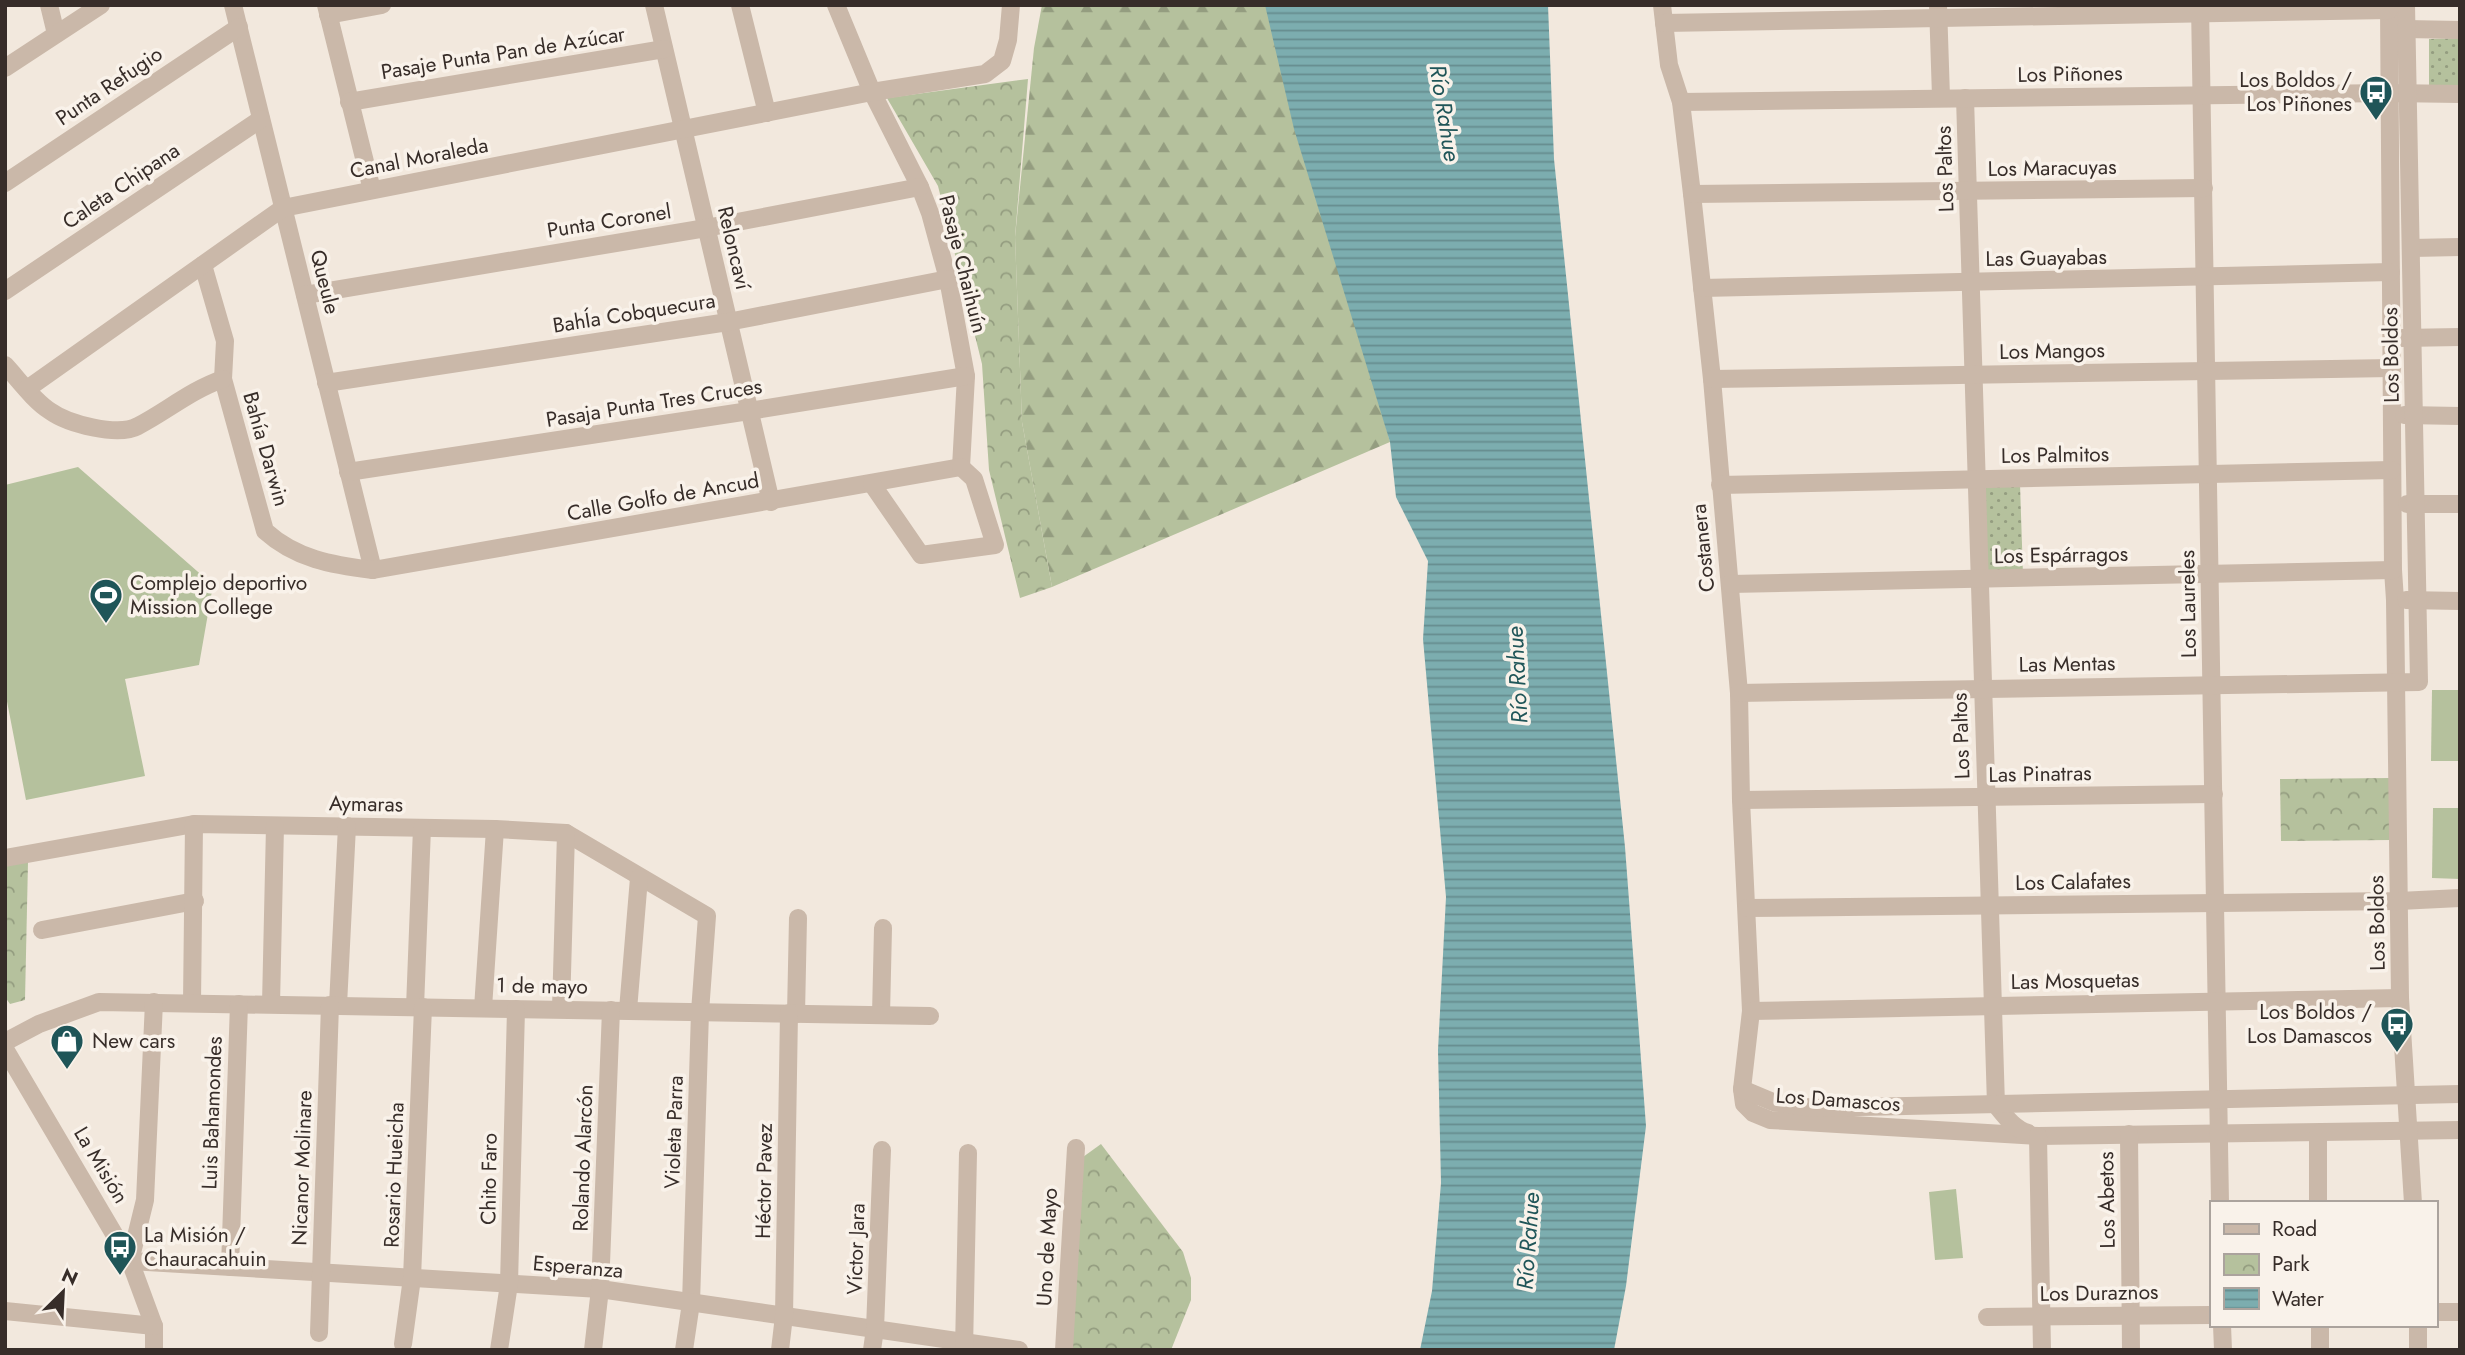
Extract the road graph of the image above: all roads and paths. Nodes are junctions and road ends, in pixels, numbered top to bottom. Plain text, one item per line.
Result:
1 (49, 5) edge
2 (101, 5) edge
3 (233, 5) edge
4 (382, 5) edge
5 (654, 5) edge
6 (740, 5) edge
7 (836, 5) edge
8 (1011, 5) edge
9 (2395, 7) edge
10 (2201, 9) edge
11 (327, 10) edge
12 (1938, 12) edge
13 (1663, 14) edge
14 (239, 27) junction
15 (2406, 29) junction
16 (2460, 30) edge
17 (56, 34) junction
18 (664, 49) junction
19 (5, 68) edge
20 (872, 92) junction
21 (2389, 93) junction
22 (2408, 93) junction
23 (2460, 94) edge
24 (2202, 95) junction
25 (1941, 97) junction
26 (1965, 98) junction
27 (349, 102) junction
28 (1681, 102) junction
29 (767, 113) junction
30 (261, 119) junction
31 (683, 129) junction
32 (5, 183) edge
33 (920, 187) junction
34 (2204, 188) junction
35 (372, 190) junction
36 (1968, 192) junction
37 (1692, 194) junction
38 (283, 208) junction
39 (706, 228) junction
40 (2460, 247) edge
41 (2412, 248) junction
42 (203, 265) junction
43 (2391, 272) junction
44 (2205, 276) junction
45 (948, 279) junction
46 (1971, 282) junction
47 (1702, 288) junction
48 (5, 291) edge
49 (305, 295) junction
50 (728, 322) junction
51 (2413, 337) junction
52 (2460, 337) edge
53 (2392, 339) junction
54 (5, 365) edge
55 (2392, 368) junction
56 (2207, 371) junction
57 (1974, 375) junction
58 (966, 376) junction
59 (223, 379) junction
60 (1712, 379) junction
61 (326, 383) junction
62 (27, 389) junction
63 (749, 411) junction
64 (2415, 415) junction
65 (2391, 416) junction
66 (2460, 416) edge
67 (961, 467) junction
68 (2392, 470) junction
69 (348, 472) junction
70 (2208, 474) junction
71 (1977, 479) junction
72 (872, 484) junction
73 (1720, 485) junction
74 (771, 502) junction
75 (2416, 503) junction
76 (2460, 504) edge
77 (2393, 505) junction
78 (373, 570) junction
79 (2393, 570) junction
80 (2210, 575) junction
81 (1979, 579) junction
82 (1730, 584) junction
83 (2395, 600) junction
84 (2417, 601) junction
85 (2460, 601) edge
86 (2396, 684) junction
87 (2212, 685) junction
88 (1983, 688) junction
89 (1740, 693) junction
90 (2214, 794) junction
91 (1986, 797) junction
92 (1741, 800) junction
93 (194, 824) junction
94 (275, 826) junction
95 (347, 826) junction
96 (422, 828) junction
97 (495, 829) junction
98 (566, 833) junction
99 (5, 859) edge
100 (639, 878) junction
101 (2460, 898) edge
102 (195, 901) junction
103 (2399, 901) junction
104 (2215, 903) junction
105 (1989, 906) junction
106 (1747, 908) junction
107 (707, 916) joint
108 (798, 918) dead end
109 (883, 928) dead end
110 (42, 930) dead end
111 (2400, 998) junction
112 (2217, 1001) junction
113 (154, 1002) junction
114 (192, 1003) junction
115 (239, 1004) junction
116 (271, 1004) junction
117 (334, 1005) junction
118 (1992, 1006) junction
119 (419, 1007) junction
120 (483, 1008) junction
121 (516, 1009) junction
122 (561, 1009) junction
123 (620, 1010) junction
124 (1751, 1011) junction
125 (700, 1012) junction
126 (793, 1014) junction
127 (881, 1015) junction
128 (930, 1016) dead end
129 (5, 1042) edge
130 (5, 1049) edge
131 (1742, 1089) junction
132 (2460, 1094) edge
133 (2407, 1095) junction
134 (2218, 1100) junction
135 (1996, 1105) junction
136 (2460, 1130) edge
137 (2410, 1132) junction
138 (2129, 1134) junction
139 (2318, 1134) junction
140 (2219, 1135) junction
141 (2038, 1136) junction
142 (1076, 1148) dead end
143 (883, 1150) dead end
144 (968, 1153) dead end
145 (145, 1200) junction
146 (2220, 1201) edge
147 (2318, 1201) edge
148 (2413, 1201) edge
149 (106, 1218) junction
150 (130, 1261) junction
151 (230, 1267) junction
152 (321, 1272) junction
153 (412, 1278) junction
154 (509, 1284) junction
155 (600, 1289) junction
156 (691, 1303) junction
157 (5, 1311) edge
158 (2437, 1312) edge
159 (2460, 1312) edge
160 (2210, 1315) edge
161 (785, 1316) junction
162 (2130, 1316) junction
163 (1987, 1317) dead end
164 (2042, 1317) junction
165 (154, 1326) junction
166 (2222, 1327) edge
167 (2320, 1327) edge
168 (2418, 1327) edge
169 (875, 1329) junction
170 (319, 1333) dead end
171 (402, 1344) dead end
172 (964, 1346) edge
173 (154, 1350) edge
174 (499, 1350) edge
175 (593, 1350) edge
176 (684, 1350) edge
177 (780, 1350) edge
178 (872, 1350) edge
179 (1019, 1350) edge
180 (1064, 1350) edge
181 (2042, 1350) edge
182 (2131, 1350) edge
183 (2222, 1350) edge
184 (2320, 1350) edge
185 (2418, 1350) edge

1 - 17 street
2 - 17 street
3 - 14 street, Queule
4 - 11 street
5 - 18 street, Reloncaví
6 - 29 street
7 - 20 street, Pasaje Chaihuín
8 - 20 street, Canal Moraleda
9 - 10 street
9 - 15 street, Los Boldos
9 - 21 street, Los Boldos
10 - 12 street
10 - 24 street, Los Laureles
11 - 27 street
12 - 13 street
12 - 25 street, Los Paltos
13 - 28 street, Costanera
14 - 30 street, Queule
14 - 32 street, Punta Refugio
15 - 16 street
15 - 22 street, Los Boldos
17 - 19 street
18 - 27 street, Pasaje Punta Pan de Azúcar
18 - 31 street, Reloncaví
20 - 29 street, Canal Moraleda
20 - 33 street, Pasaje Chaihuín
21 - 22 street, Los Piñones
21 - 24 street, Los Piñones
21 - 43 street, Los Boldos
22 - 23 street, Los Piñones
22 - 41 street, Los Boldos
24 - 26 street, Los Piñones
24 - 34 street, Los Laureles
25 - 26 street, Los Piñones
25 - 28 street, Los Piñones
26 - 36 street, Los Paltos
27 - 35 street
28 - 37 street, Costanera
29 - 31 street, Canal Moraleda
30 - 38 street, Queule
30 - 48 street, Caleta Chipana
31 - 35 street, Canal Moraleda
31 - 39 street, Reloncaví
33 - 39 street, Punta Coronel
33 - 45 street, Pasaje Chaihuín
34 - 36 street, Los Maracuyas
34 - 44 street, Los Laureles
35 - 38 street, Canal Moraleda
36 - 37 street, Los Maracuyas
36 - 46 street, Los Paltos
37 - 47 street, Costanera
38 - 42 street, Canal Moraleda
38 - 49 street, Queule
39 - 49 street, Punta Coronel
39 - 50 street, Reloncaví
40 - 41 street
41 - 51 street, Los Boldos
42 - 59 street, Bahía Darwin
42 - 62 street, Canal Moraleda
43 - 44 street, Las Guayabas
43 - 53 street, Los Boldos
44 - 46 street, Las Guayabas
44 - 56 street, Los Laureles
45 - 50 street, BahÍa Cobquecura
45 - 58 street, Pasaje Chaihuín
46 - 47 street, Las Guayabas
46 - 57 street, Los Paltos
47 - 60 street, Costanera
49 - 61 street, Queule
50 - 61 street, BahÍa Cobquecura
50 - 63 street, Reloncaví
51 - 52 street
51 - 53 street
51 - 64 street, Los Boldos
53 - 55 street, Los Boldos
54 - 62 street
55 - 56 street, Los Mangos
55 - 65 street, Los Boldos
56 - 57 street, Los Mangos
56 - 70 street, Los Laureles
57 - 60 street, Los Mangos
57 - 71 street, Los Paltos
58 - 63 street, Pasaja Punta Tres Cruces
58 - 67 street, Pasaje Chaihuín
59 - 62 street
59 - 78 street, Bahía Darwin
60 - 73 street, Costanera
61 - 69 street, Queule
63 - 69 street, Pasaja Punta Tres Cruces
63 - 74 street, Reloncaví
64 - 65 street
64 - 66 street
64 - 75 street, Los Boldos
65 - 68 street, Los Boldos
67 - 72 street, Calle Golfo de Ancud
67 - 72 street
68 - 70 street, Los Palmitos
68 - 77 street, Los Boldos
69 - 78 street, Queule
70 - 71 street, Los Palmitos
70 - 80 street, Los Laureles
71 - 73 street, Los Palmitos
71 - 81 street, Los Paltos
72 - 74 street, Calle Golfo de Ancud
73 - 82 street, Costanera
74 - 78 street, Calle Golfo de Ancud
75 - 76 street
75 - 77 street
75 - 84 street, Los Boldos
77 - 79 street, Los Boldos
79 - 80 street, Los Espárragos
79 - 83 street, Los Boldos
80 - 81 street, Los Espárragos
80 - 87 street, Los Laureles
81 - 82 street, Los Espárragos
81 - 88 street, Los Paltos
82 - 89 street, Costanera
83 - 84 street
83 - 86 street, Los Boldos
84 - 85 street
84 - 86 street, Los Boldos
86 - 87 street, Las Mentas
86 - 103 street, Los Boldos
87 - 88 street, Las Mentas
87 - 90 street, Los Laureles
88 - 89 street, Las Mentas
88 - 91 street, Los Paltos
89 - 92 street, Costanera
90 - 91 street, Las Pinatras
90 - 104 street, Los Laureles
91 - 92 street, Las Pinatras
91 - 105 street, Los Paltos
92 - 106 street, Costanera
93 - 94 street, Aymaras
93 - 99 street, Aymaras
93 - 102 street
94 - 95 street, Aymaras
94 - 116 street
95 - 96 street, Aymaras
95 - 117 street, Nicanor Molinare
96 - 97 street, Aymaras
96 - 119 street, Rosario Hueicha
97 - 98 street, Aymaras
97 - 120 street
98 - 100 street, Aymaras
98 - 122 street
100 - 107 street, Aymaras
100 - 123 street, Rolando Alarcón
101 - 103 street, Los Calafates
102 - 110 street
102 - 114 street
103 - 104 street, Los Calafates
103 - 111 street, Los Boldos
104 - 105 street, Los Calafates
104 - 112 street, Los Laureles
105 - 106 street, Los Calafates
105 - 118 street, Los Paltos
106 - 124 street, Costanera
107 - 125 street, Violeta Parra
108 - 126 street, Héctor Pavez
109 - 127 street
111 - 112 street, Las Mosquetas
111 - 133 street, Los Boldos
112 - 118 street, Las Mosquetas
112 - 134 street, Los Laureles
113 - 114 street, 1 de mayo
113 - 129 street, 1 de mayo
113 - 145 street
114 - 115 street, 1 de mayo
115 - 116 street, 1 de mayo
115 - 151 street, Luis Bahamondes
116 - 117 street, 1 de mayo
117 - 119 street, 1 de mayo
117 - 152 street, Nicanor Molinare
118 - 124 street, Las Mosquetas
118 - 135 street, Los Paltos
119 - 120 street, 1 de mayo
119 - 153 street, Rosario Hueicha
120 - 121 street, 1 de mayo
121 - 122 street, 1 de mayo
121 - 154 street, Chito Faro
122 - 123 street, 1 de mayo
123 - 125 street, 1 de mayo
123 - 155 street, Rolando Alarcón
124 - 131 street, Costanera
125 - 126 street, 1 de mayo
125 - 156 street, Violeta Parra
126 - 127 street, 1 de mayo
126 - 161 street, Héctor Pavez
127 - 128 street, 1 de mayo
130 - 149 street, La Misión
131 - 135 street, Los Damascos
131 - 141 street, Los Damascos
132 - 133 street, Los Damascos
133 - 134 street, Los Damascos
133 - 137 street, Los Boldos
134 - 135 street, Los Damascos
134 - 140 street, Los Laureles
135 - 141 street
136 - 137 street, Los Damascos
137 - 139 street, Los Damascos
137 - 148 street, Los Boldos
138 - 140 street, Los Damascos
138 - 141 street, Los Damascos
138 - 162 street, Los Abetos
139 - 140 street, Los Damascos
139 - 147 street
140 - 146 street, Los Laureles
141 - 164 street
142 - 180 street, Uno de Mayo
143 - 169 street, Víctor Jara
144 - 172 street
145 - 149 street
145 - 150 street
149 - 150 street, La Misión
150 - 151 street, Esperanza
150 - 165 street, La Misión
151 - 152 street, Esperanza
152 - 153 street, Esperanza
152 - 170 street, Nicanor Molinare
153 - 154 street, Esperanza
153 - 171 street, Rosario Hueicha
154 - 155 street, Esperanza
154 - 174 street, Chito Faro
155 - 156 street, Esperanza
155 - 175 street, Rolando Alarcón
156 - 161 street, Esperanza
156 - 176 street, Violeta Parra
157 - 165 street
158 - 159 street
160 - 162 street, Los Duraznos
161 - 169 street, Esperanza
161 - 177 street, Héctor Pavez
162 - 164 street, Los Duraznos
162 - 182 street, Los Abetos
163 - 164 street, Los Duraznos
164 - 181 street
165 - 173 street, La Misión
166 - 183 street
167 - 184 street
168 - 185 street
169 - 172 street, Esperanza
169 - 178 street, Víctor Jara
172 - 179 street, Esperanza

